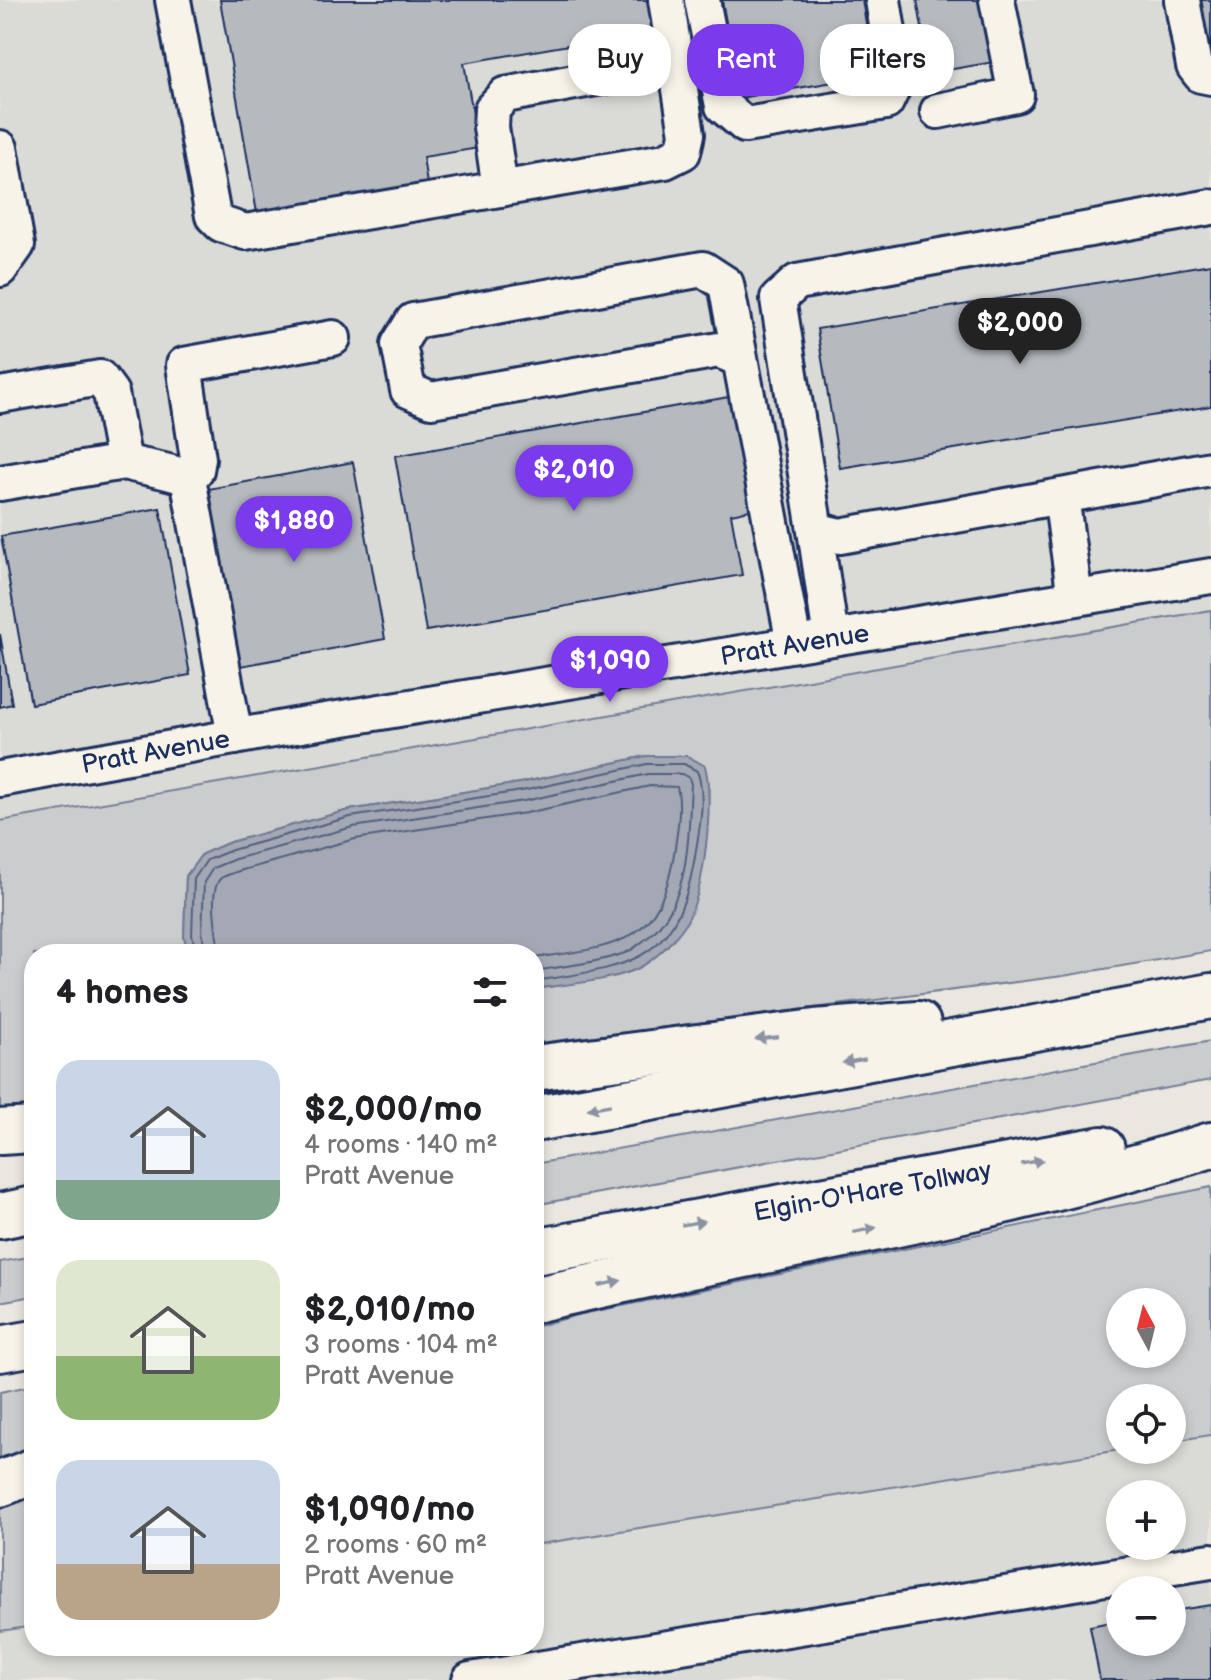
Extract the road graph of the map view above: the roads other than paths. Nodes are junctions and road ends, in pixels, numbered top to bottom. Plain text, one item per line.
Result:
1 (173, 0) edge
2 (666, 0) edge
3 (702, 0) edge
4 (883, 0) edge
5 (997, 0) edge
6 (1182, 0) edge
7 (676, 63) junction
8 (1211, 77) edge
9 (938, 111) dead end
10 (0, 148) edge
11 (500, 189) junction
12 (1211, 207) edge
13 (0, 269) edge
14 (333, 338) dead end
15 (740, 359) junction
16 (0, 395) edge
17 (124, 462) junction
18 (1211, 469) edge
19 (188, 478) junction
20 (0, 483) edge
21 (1061, 496) junction
22 (815, 530) junction
23 (1211, 576) edge
24 (1075, 598) junction
25 (831, 638) junction
26 (794, 644) junction
27 (235, 737) junction
28 (0, 779) edge
29 (1195, 999) edge
30 (544, 1067) edge
31 (544, 1117) edge
32 (1211, 1129) edge
33 (24, 1131) edge
34 (0, 1132) edge
35 (1211, 1145) edge
36 (24, 1211) edge
37 (0, 1216) edge
38 (544, 1250) edge
39 (544, 1298) edge
40 (24, 1345) edge
41 (0, 1349) edge
42 (24, 1475) edge
43 (0, 1484) edge
44 (1211, 1561) edge
45 (532, 1675) edge
46 (470, 1680) edge

1 - 11 street
2 - 7 street
3 - 4 street
5 - 9 street
6 - 8 street
7 - 11 street
7 - 11 street
10 - 13 street
12 - 22 street
14 - 19 street
15 - 15 street
15 - 26 street
16 - 17 street
17 - 19 street
17 - 20 street
18 - 21 street
19 - 27 street
21 - 22 street
21 - 24 street
22 - 25 street
23 - 24 street, Pratt Avenue
24 - 25 street, Pratt Avenue
25 - 26 street, Pratt Avenue
26 - 27 street, Pratt Avenue
27 - 28 street, Pratt Avenue
29 -> 30 highway
29 -> 31 highway
38 -> 32 highway, Elgin-O'Hare Tollway
33 - 34 highway
39 -> 35 highway
36 - 37 highway
40 - 41 highway
42 - 43 highway
44 - 45 street
45 - 46 street

